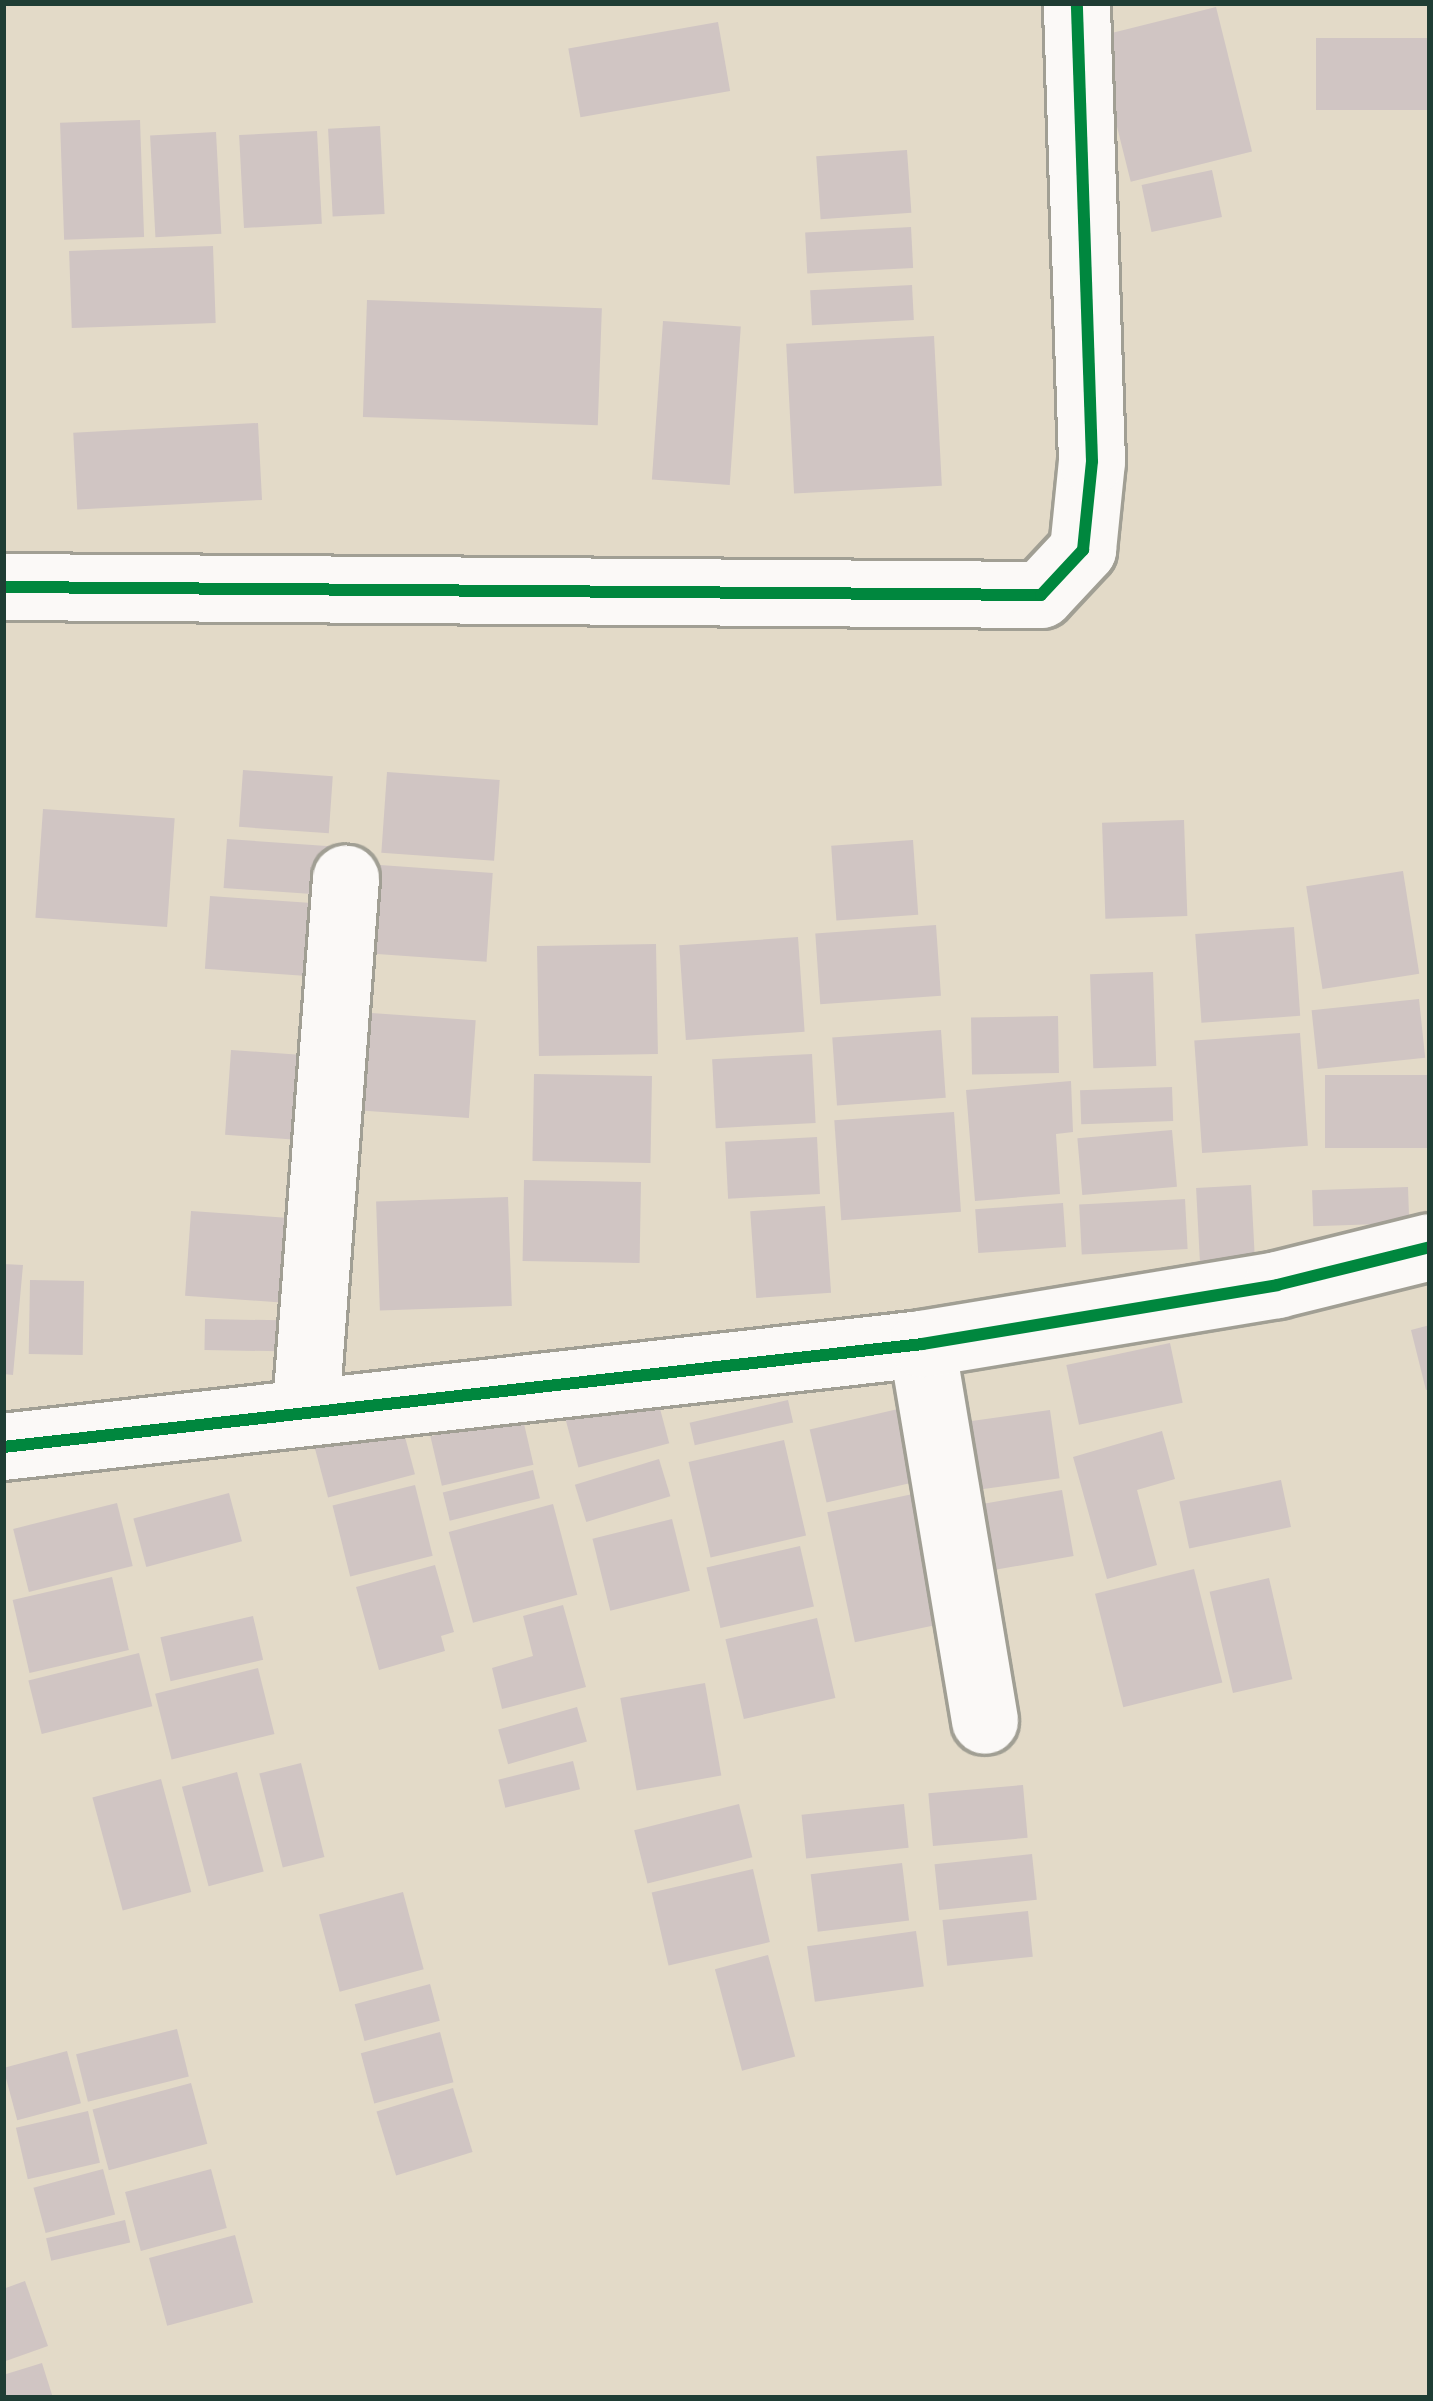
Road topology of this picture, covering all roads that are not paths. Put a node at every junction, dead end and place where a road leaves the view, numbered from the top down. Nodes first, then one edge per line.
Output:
1 (1077, 3) edge
2 (3, 587) edge
3 (346, 880) dead end
4 (1430, 1246) edge
5 (922, 1344) junction
6 (306, 1408) junction
7 (3, 1447) edge
8 (985, 1721) dead end

1 - 2 street
3 - 6 street
4 - 5 street
5 - 6 street
5 - 8 street
6 - 7 street

